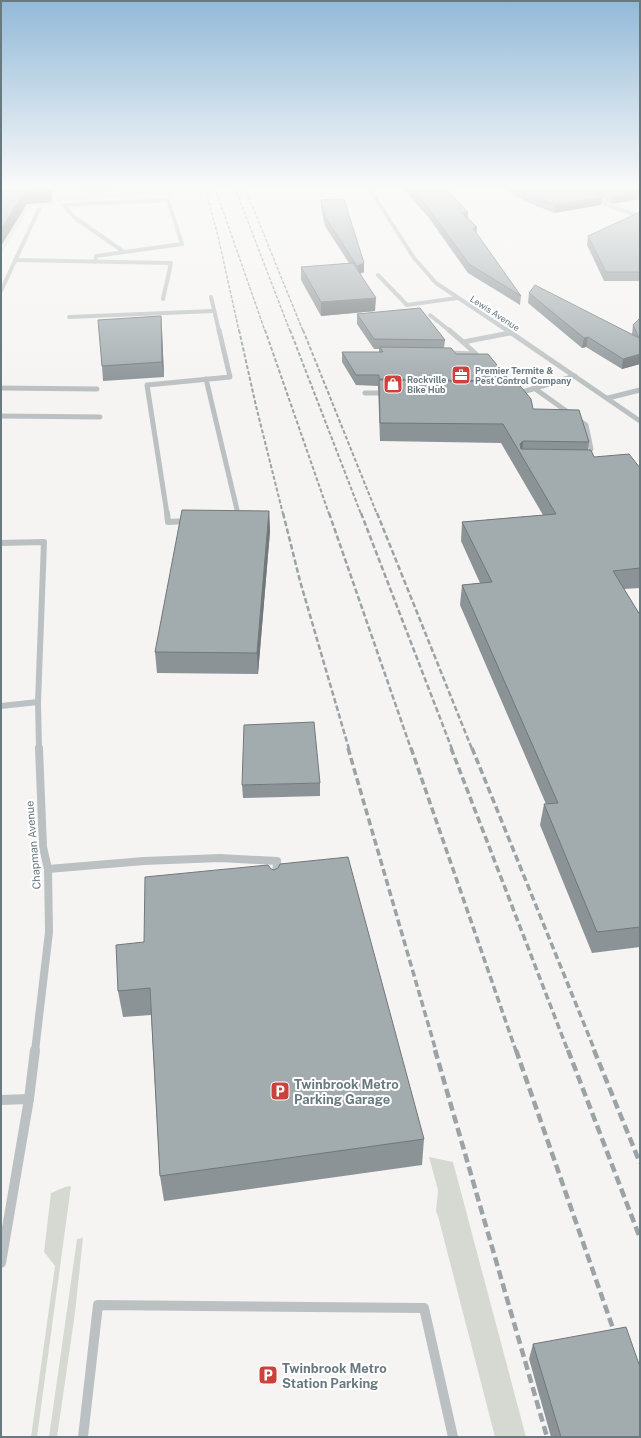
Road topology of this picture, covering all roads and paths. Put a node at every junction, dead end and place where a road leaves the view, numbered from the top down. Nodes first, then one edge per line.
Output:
1 (17, 255) edge
2 (102, 255) edge
3 (412, 255) edge
4 (15, 260) junction
5 (95, 262) junction
6 (378, 275) dead end
7 (1, 291) edge
8 (211, 297) dead end
9 (457, 298) junction
10 (163, 299) dead end
11 (213, 311) junction
12 (430, 315) dead end
13 (69, 317) dead end
14 (510, 333) junction
15 (462, 342) junction
16 (438, 353) edge
17 (575, 376) junction
18 (206, 379) junction
19 (1, 388) edge
20 (534, 388) junction
21 (97, 389) dead end
22 (640, 390) edge
23 (365, 393) dead end
24 (397, 394) edge
25 (509, 396) edge
26 (608, 398) junction
27 (1, 416) edge
28 (100, 417) dead end
29 (640, 421) edge
30 (591, 448) edge
31 (231, 517) edge
32 (192, 520) edge
33 (1, 543) edge
34 (38, 702) junction
35 (1, 706) edge
36 (48, 869) junction
37 (275, 884) edge
38 (29, 1099) junction
39 (1, 1100) edge
40 (1, 1263) edge
41 (83, 1437) edge
42 (453, 1437) edge

1 - 4 street
2 - 5 street
3 - 9 street, Lewis Avenue
4 - 5 street
4 - 7 street
5 - 10 street
6 - 9 street
8 - 11 street
9 - 14 street, Lewis Avenue
11 - 13 street
11 - 18 street
12 - 15 street
14 - 15 street
14 - 17 street, Lewis Avenue
15 - 16 street
17 - 20 street
17 - 26 street, Lewis Avenue
18 - 31 street
18 - 32 street
19 - 21 street
20 - 25 street
20 - 30 street
22 - 26 street
23 - 24 street
26 - 29 street, Lewis Avenue
27 - 28 street
33 - 34 street, Chapman Avenue
34 - 35 street
34 - 36 street, Chapman Avenue
36 - 37 street
36 - 38 street, Chapman Avenue
38 - 39 street
38 - 40 street, Chapman Avenue
41 - 42 street

